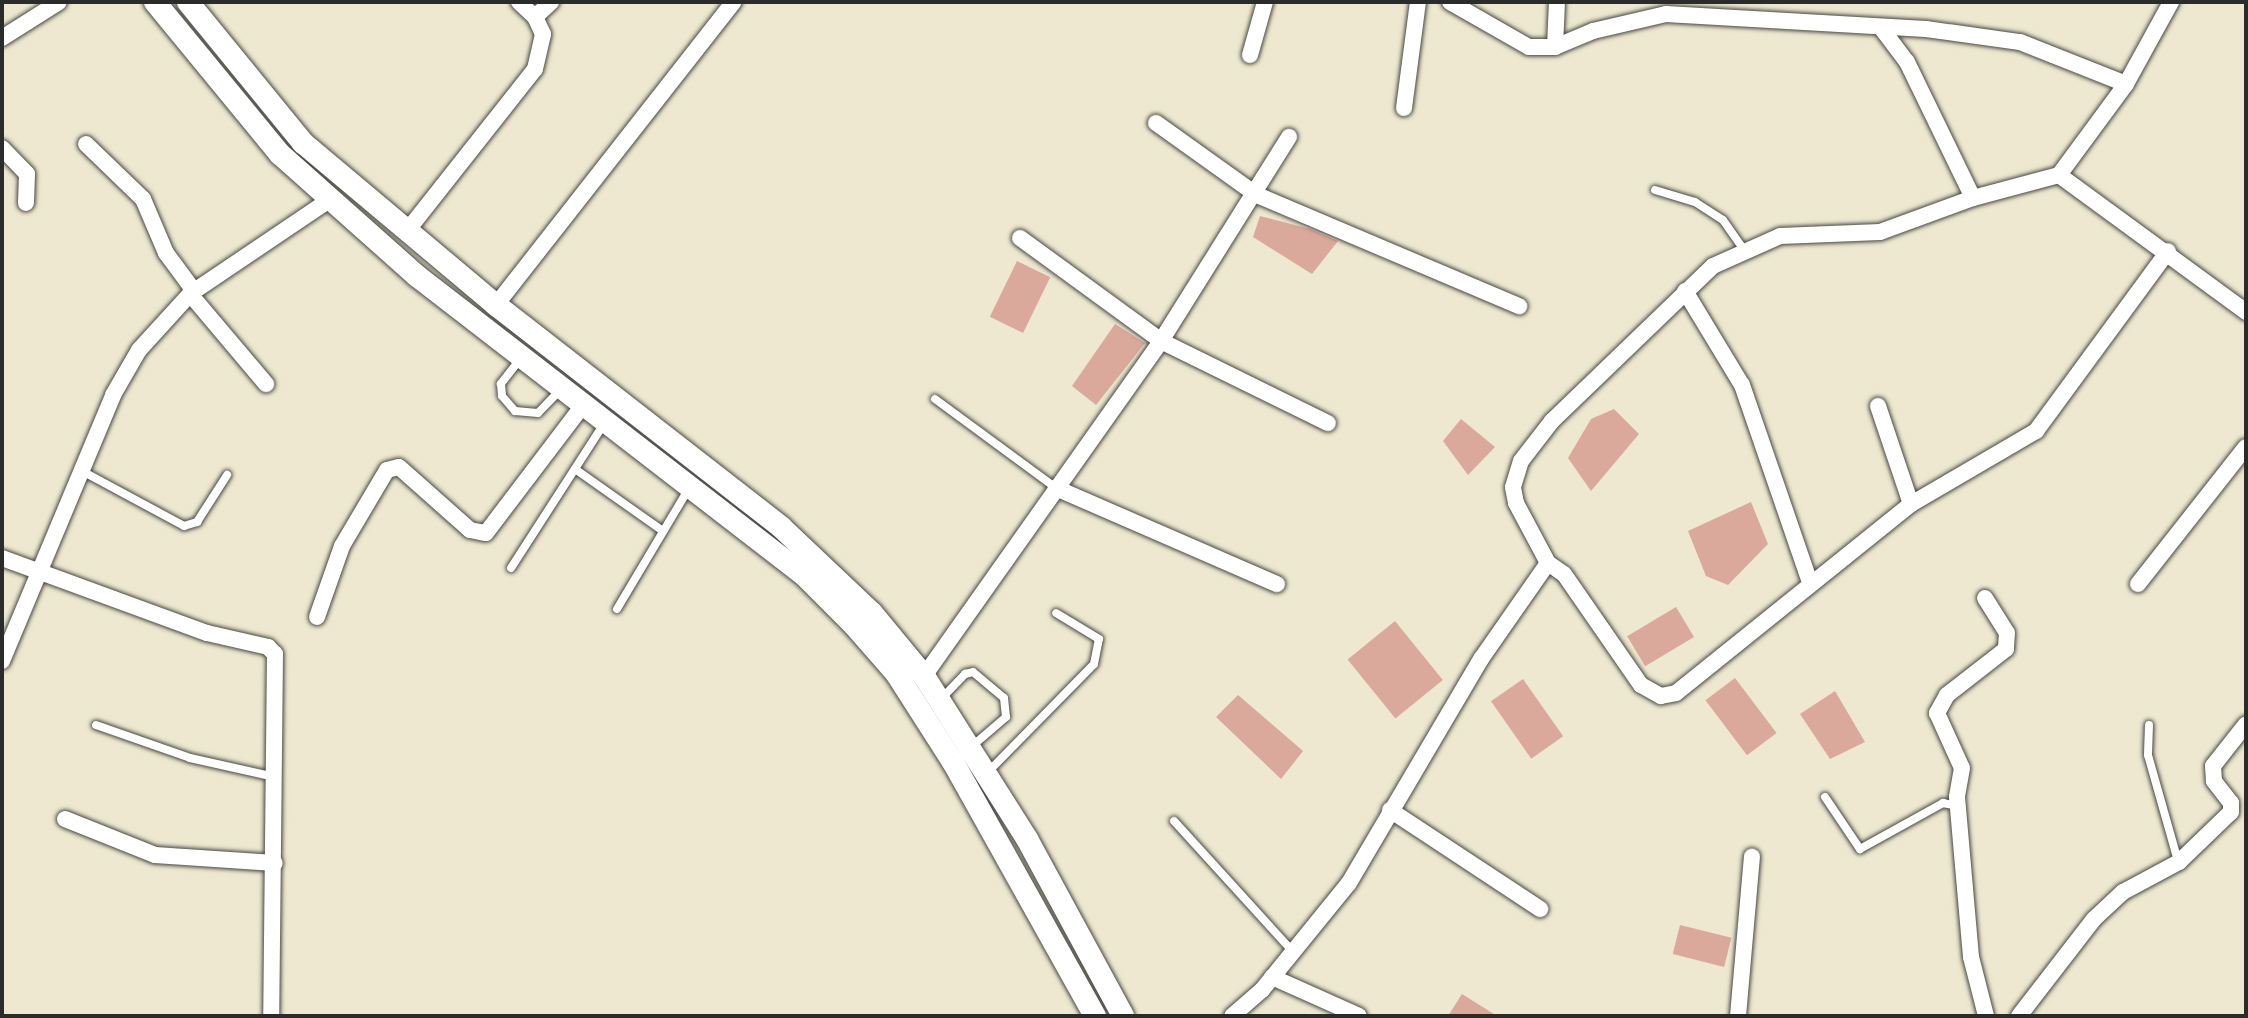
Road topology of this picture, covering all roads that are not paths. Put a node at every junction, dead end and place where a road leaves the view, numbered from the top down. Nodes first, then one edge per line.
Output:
1 (59, 2) edge
2 (155, 2) edge
3 (188, 2) edge
4 (519, 2) edge
5 (551, 2) edge
6 (734, 2) edge
7 (1265, 2) edge
8 (1418, 2) edge
9 (1450, 2) edge
10 (1557, 2) edge
11 (2171, 2) edge
12 (535, 17) junction
13 (1882, 29) junction
14 (2, 38) edge
15 (1555, 47) junction
16 (1250, 55) dead end
17 (2126, 84) junction
18 (1404, 108) dead end
19 (1156, 123) dead end
20 (1289, 137) dead end
21 (86, 144) dead end
22 (2, 148) edge
23 (2059, 175) junction
24 (1655, 190) dead end
25 (1257, 195) junction
26 (1973, 198) junction
27 (331, 199) junction
28 (26, 203) dead end
29 (407, 231) junction
30 (1020, 238) dead end
31 (1744, 250) junction
32 (2168, 251) junction
33 (1685, 291) junction
34 (192, 293) junction
35 (496, 305) junction
36 (1519, 306) dead end
37 (2246, 312) edge
38 (1161, 341) junction
39 (522, 357) junction
40 (266, 384) dead end
41 (562, 387) junction
42 (935, 399) dead end
43 (584, 404) junction
44 (1878, 406) dead end
45 (606, 421) junction
46 (1328, 423) dead end
47 (2246, 447) edge
48 (575, 469) junction
49 (82, 471) junction
50 (227, 475) dead end
51 (689, 487) junction
52 (1056, 488) junction
53 (1911, 504) junction
54 (663, 531) junction
55 (2, 558) edge
56 (1548, 563) junction
57 (511, 568) dead end
58 (42, 571) junction
59 (1810, 582) junction
60 (1277, 584) dead end
61 (2138, 584) dead end
62 (1985, 598) dead end
63 (617, 609) dead end
64 (1056, 613) dead end
65 (317, 617) dead end
66 (2, 661) edge
67 (924, 676) junction
68 (940, 700) junction
69 (2246, 724) edge
70 (96, 725) dead end
71 (2149, 725) dead end
72 (970, 749) junction
73 (986, 775) junction
74 (276, 777) junction
75 (1825, 797) dead end
76 (1958, 806) junction
77 (1390, 810) junction
78 (65, 819) dead end
79 (1174, 821) dead end
80 (1752, 857) dead end
81 (2179, 862) junction
82 (275, 863) junction
83 (1540, 909) dead end
84 (1293, 953) junction
85 (1272, 977) junction
86 (271, 1016) edge
87 (1095, 1016) edge
88 (1123, 1016) edge
89 (1232, 1016) edge
90 (1359, 1016) edge
91 (1738, 1016) edge
92 (1986, 1016) edge
93 (2019, 1016) edge

1 - 14 street
2 - 27 main road
3 - 29 main road
4 - 12 street
5 - 12 street
6 - 35 street
7 - 16 street
8 - 18 street
9 - 15 street
10 - 15 street
11 - 17 street
12 - 29 street
13 - 15 street
13 - 17 street
13 - 26 street
17 - 23 street
19 - 25 street
20 - 25 street
21 - 34 street
22 - 28 street
23 - 26 street
23 - 32 street
24 - 31 lane
25 - 36 street
25 - 38 street
26 - 31 street
27 - 34 street
27 - 39 main road
29 - 35 main road
30 - 38 street
31 - 33 street
32 - 37 street
32 - 53 street
33 - 56 street
33 - 59 street
34 - 40 street
34 - 49 street
35 - 67 main road
38 - 46 street
38 - 52 street
39 - 41 main road
39 - 41 lane
41 - 43 main road
42 - 52 lane
43 - 45 main road
43 - 65 street
44 - 53 street
45 - 48 lane
45 - 51 main road
47 - 61 street
48 - 54 lane
48 - 57 lane
49 - 50 lane
49 - 58 street
51 - 54 lane
51 - 87 main road
52 - 60 street
52 - 67 street
53 - 59 street
54 - 63 lane
55 - 58 street
56 - 59 street
56 - 77 street
58 - 66 street
58 - 74 street
62 - 76 street
64 - 73 lane
67 - 68 main road
68 - 72 main road
68 - 72 lane
69 - 81 street
70 - 74 lane
71 - 81 lane
72 - 73 main road
73 - 88 main road
74 - 82 street
75 - 76 lane
76 - 92 street
77 - 83 street
77 - 84 street
78 - 82 street
79 - 84 lane
80 - 91 street
81 - 93 street
82 - 86 street
84 - 85 street
85 - 89 street
85 - 90 street

